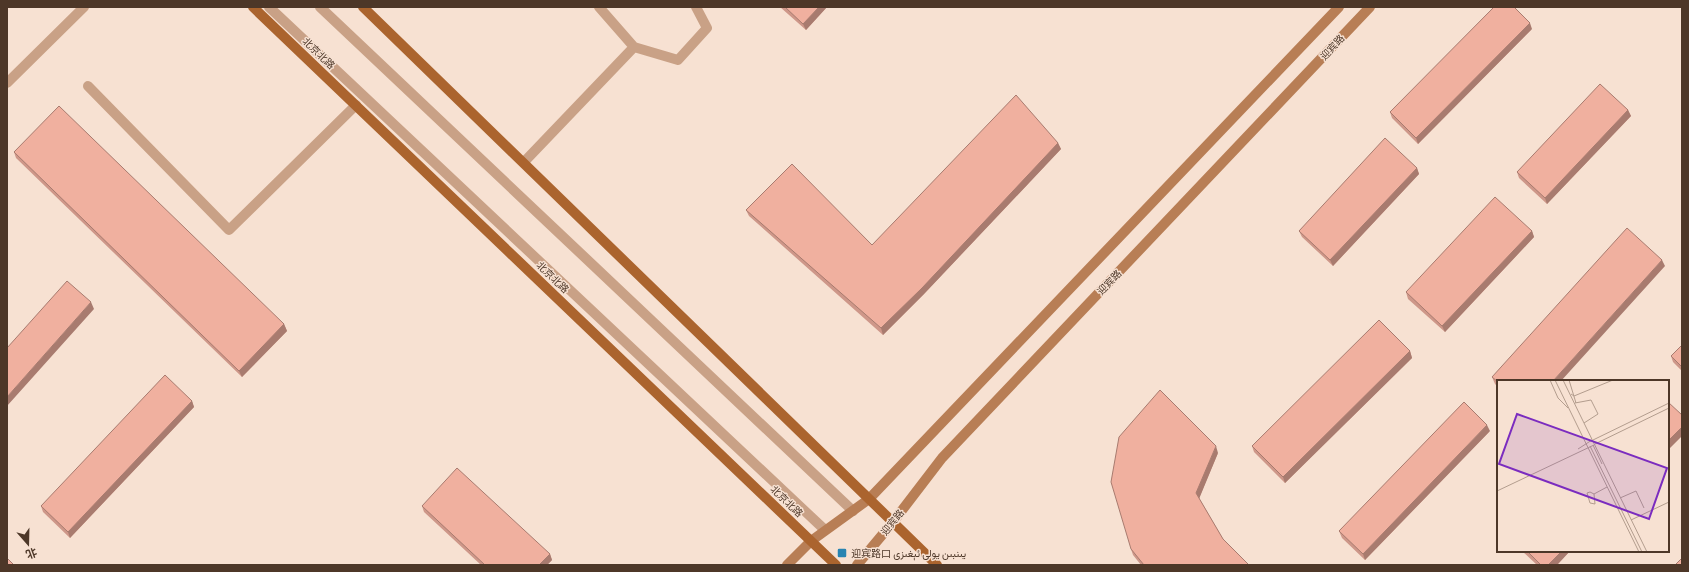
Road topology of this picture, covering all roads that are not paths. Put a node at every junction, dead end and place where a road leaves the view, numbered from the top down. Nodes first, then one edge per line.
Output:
1 (84, 7) edge
2 (254, 7) edge
3 (269, 7) edge
4 (320, 7) edge
5 (363, 7) edge
6 (599, 7) edge
7 (696, 7) edge
8 (1339, 7) edge
9 (1370, 7) edge
10 (634, 47) junction
11 (7, 83) edge
12 (88, 86) dead end
13 (356, 105) junction
14 (524, 162) junction
15 (869, 499) junction
16 (853, 511) junction
17 (893, 522) junction
18 (825, 530) junction
19 (811, 541) junction
20 (787, 565) edge
21 (836, 565) edge
22 (857, 565) edge
23 (937, 565) edge

1 - 11 lane
2 - 13 main road, 北京北路
3 - 18 lane
4 - 16 lane
5 - 14 main road
6 - 10 lane
7 - 10 lane
8 - 15 main road
9 - 17 main road, 迎宾路
10 - 14 lane
12 - 13 lane
13 - 19 main road, 北京北路
14 - 15 main road
15 - 16 main road
15 - 17 main road
16 - 18 main road
17 - 22 main road, 迎宾路
17 - 23 main road
18 - 19 main road
19 - 20 main road
19 - 21 main road, 北京北路

